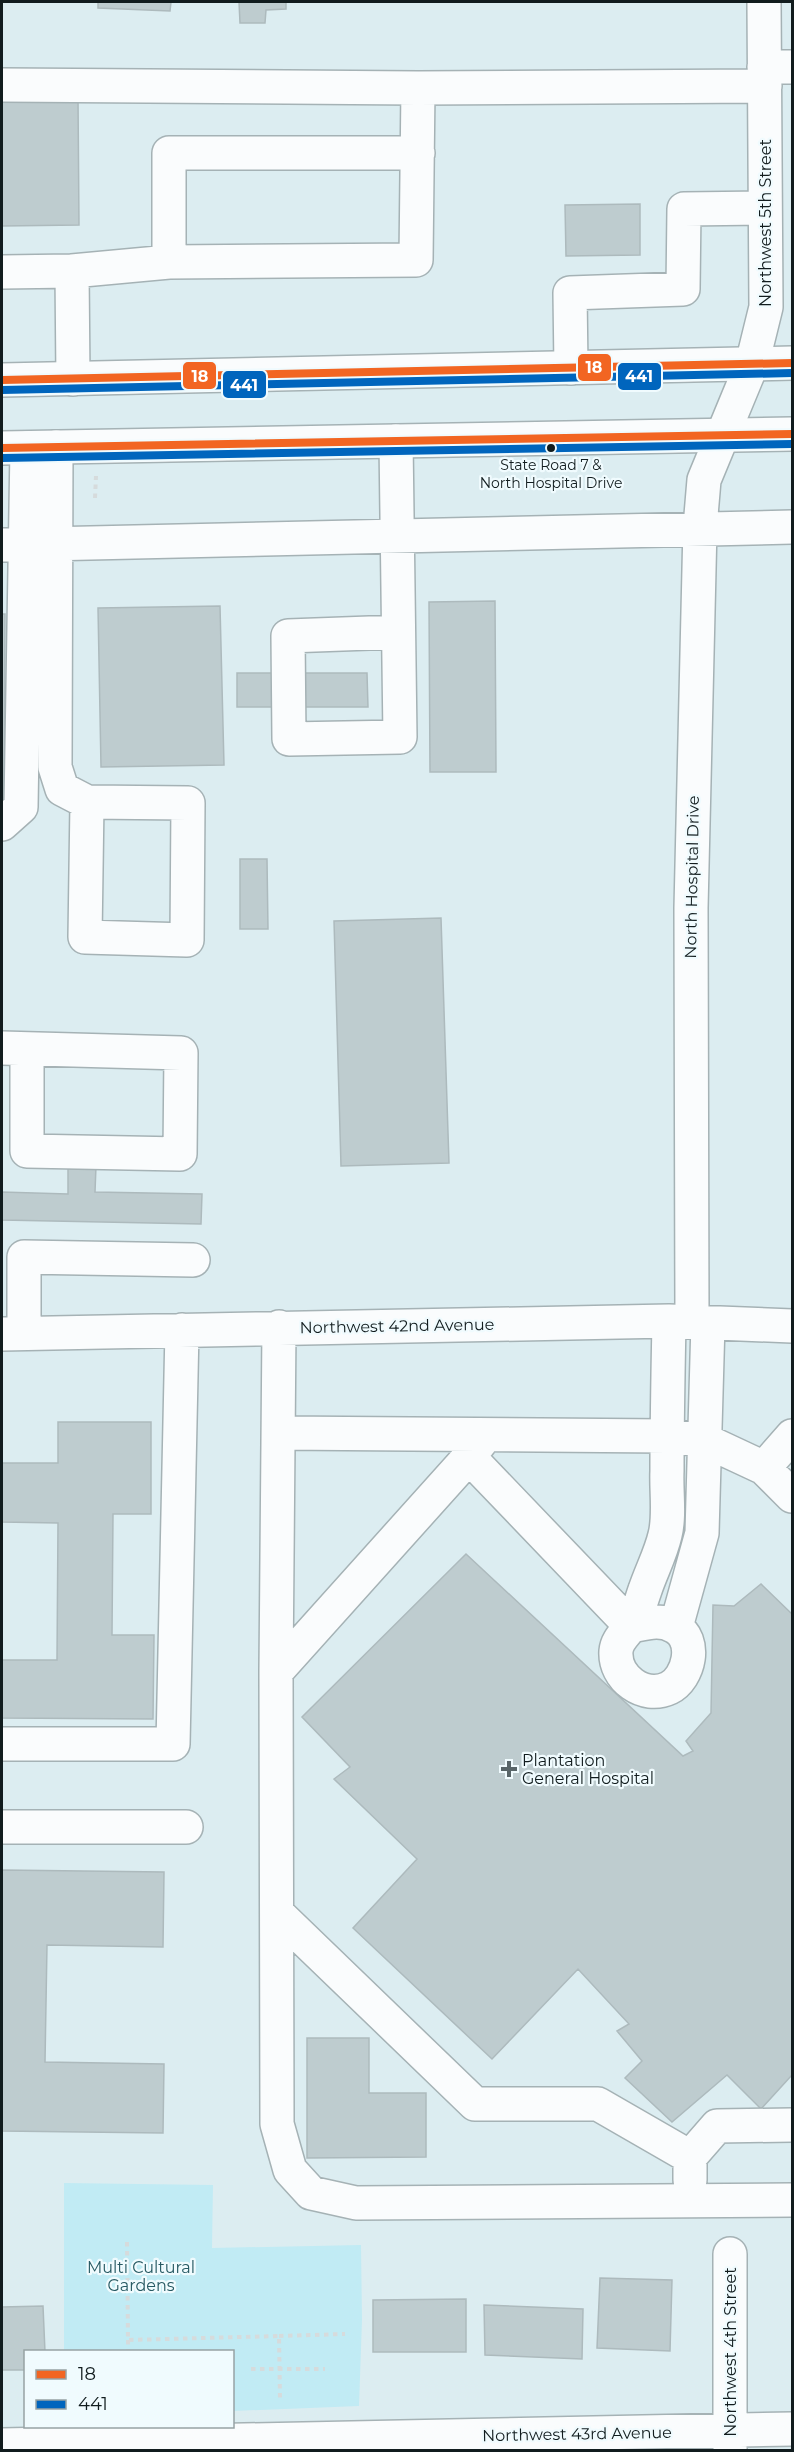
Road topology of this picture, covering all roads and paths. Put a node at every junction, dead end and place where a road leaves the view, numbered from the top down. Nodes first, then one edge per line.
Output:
1 (764, 2) edge
2 (774, 73) edge
3 (2, 85) edge
4 (418, 88) junction
5 (418, 153) junction
6 (765, 208) junction
7 (169, 261) junction
8 (72, 271) junction
9 (2, 272) edge
10 (792, 363) edge
11 (752, 364) junction
12 (572, 368) junction
13 (73, 379) junction
14 (2, 380) edge
15 (792, 434) edge
16 (721, 436) junction
17 (396, 441) junction
18 (28, 448) edge
19 (96, 475) dead end
20 (95, 498) dead end
21 (792, 526) edge
22 (700, 527) junction
23 (397, 537) junction
24 (28, 544) edge
25 (397, 632) junction
26 (87, 802) junction
27 (2, 824) edge
28 (14, 1049) edge
29 (193, 1260) dead end
30 (689, 1322) junction
31 (792, 1326) edge
32 (279, 1327) junction
33 (182, 1330) junction
34 (13, 1334) edge
35 (279, 1433) junction
36 (667, 1436) junction
37 (792, 1436) edge
38 (704, 1440) junction
39 (477, 1446) junction
40 (764, 1468) junction
41 (792, 1496) edge
42 (631, 1626) junction
43 (676, 1627) junction
44 (276, 1672) junction
45 (2, 1744) edge
46 (2, 1827) edge
47 (186, 1827) dead end
48 (278, 1914) junction
49 (792, 2126) edge
50 (690, 2157) junction
51 (690, 2199) junction
52 (792, 2199) edge
53 (127, 2242) dead end
54 (730, 2254) dead end
55 (345, 2334) dead end
56 (279, 2336) junction
57 (128, 2340) junction
58 (128, 2350) edge
59 (251, 2369) dead end
60 (279, 2369) junction
61 (325, 2369) dead end
62 (280, 2399) dead end
63 (792, 2429) edge
64 (731, 2440) edge
65 (384, 2444) edge
66 (2, 2445) edge

1 - 2 street, Northwest 5th Street
2 - 4 street
2 - 6 street, Northwest 5th Street
3 - 4 street
4 - 5 street
5 - 7 street
5 - 7 street
6 - 11 street, Northwest 5th Street
6 - 12 street
7 - 8 street
8 - 9 street
8 - 13 street
10 - 11 street
11 - 12 street
11 - 16 street, Northwest 5th Street
12 - 13 street
13 - 14 street
15 - 16 street
16 - 17 street
16 - 22 street, North Hospital Drive
17 - 18 street
17 - 23 street
18 - 24 street
19 - 20 path
21 - 22 street
22 - 23 street
22 - 30 street, North Hospital Drive
23 - 24 street
23 - 25 street
24 - 26 street
24 - 27 street
25 - 25 street
26 - 26 street
28 - 28 street
29 - 34 street
30 - 31 street, Northwest 42nd Avenue
30 - 32 street, Northwest 42nd Avenue
30 - 36 street
30 - 38 street
32 - 33 street, Northwest 42nd Avenue
32 - 35 street
33 - 34 street, Northwest 42nd Avenue
33 - 45 street
35 - 39 street
35 - 44 street
36 - 38 street
36 - 39 street
36 - 42 street
37 - 40 street
38 - 40 street
38 - 43 street
39 - 42 street
39 - 44 street
40 - 41 street
42 - 43 street
42 - 43 street
44 - 48 street
46 - 47 street
48 - 50 street
48 - 51 street
49 - 50 street
50 - 51 street
51 - 52 street
53 - 57 path
54 - 64 street, Northwest 4th Street
55 - 56 path
56 - 57 path
56 - 60 path
57 - 58 path
59 - 60 path
60 - 61 path
60 - 62 path
63 - 64 street, Northwest 43rd Avenue
64 - 65 street, Northwest 43rd Avenue
65 - 66 street, Northwest 43rd Avenue

